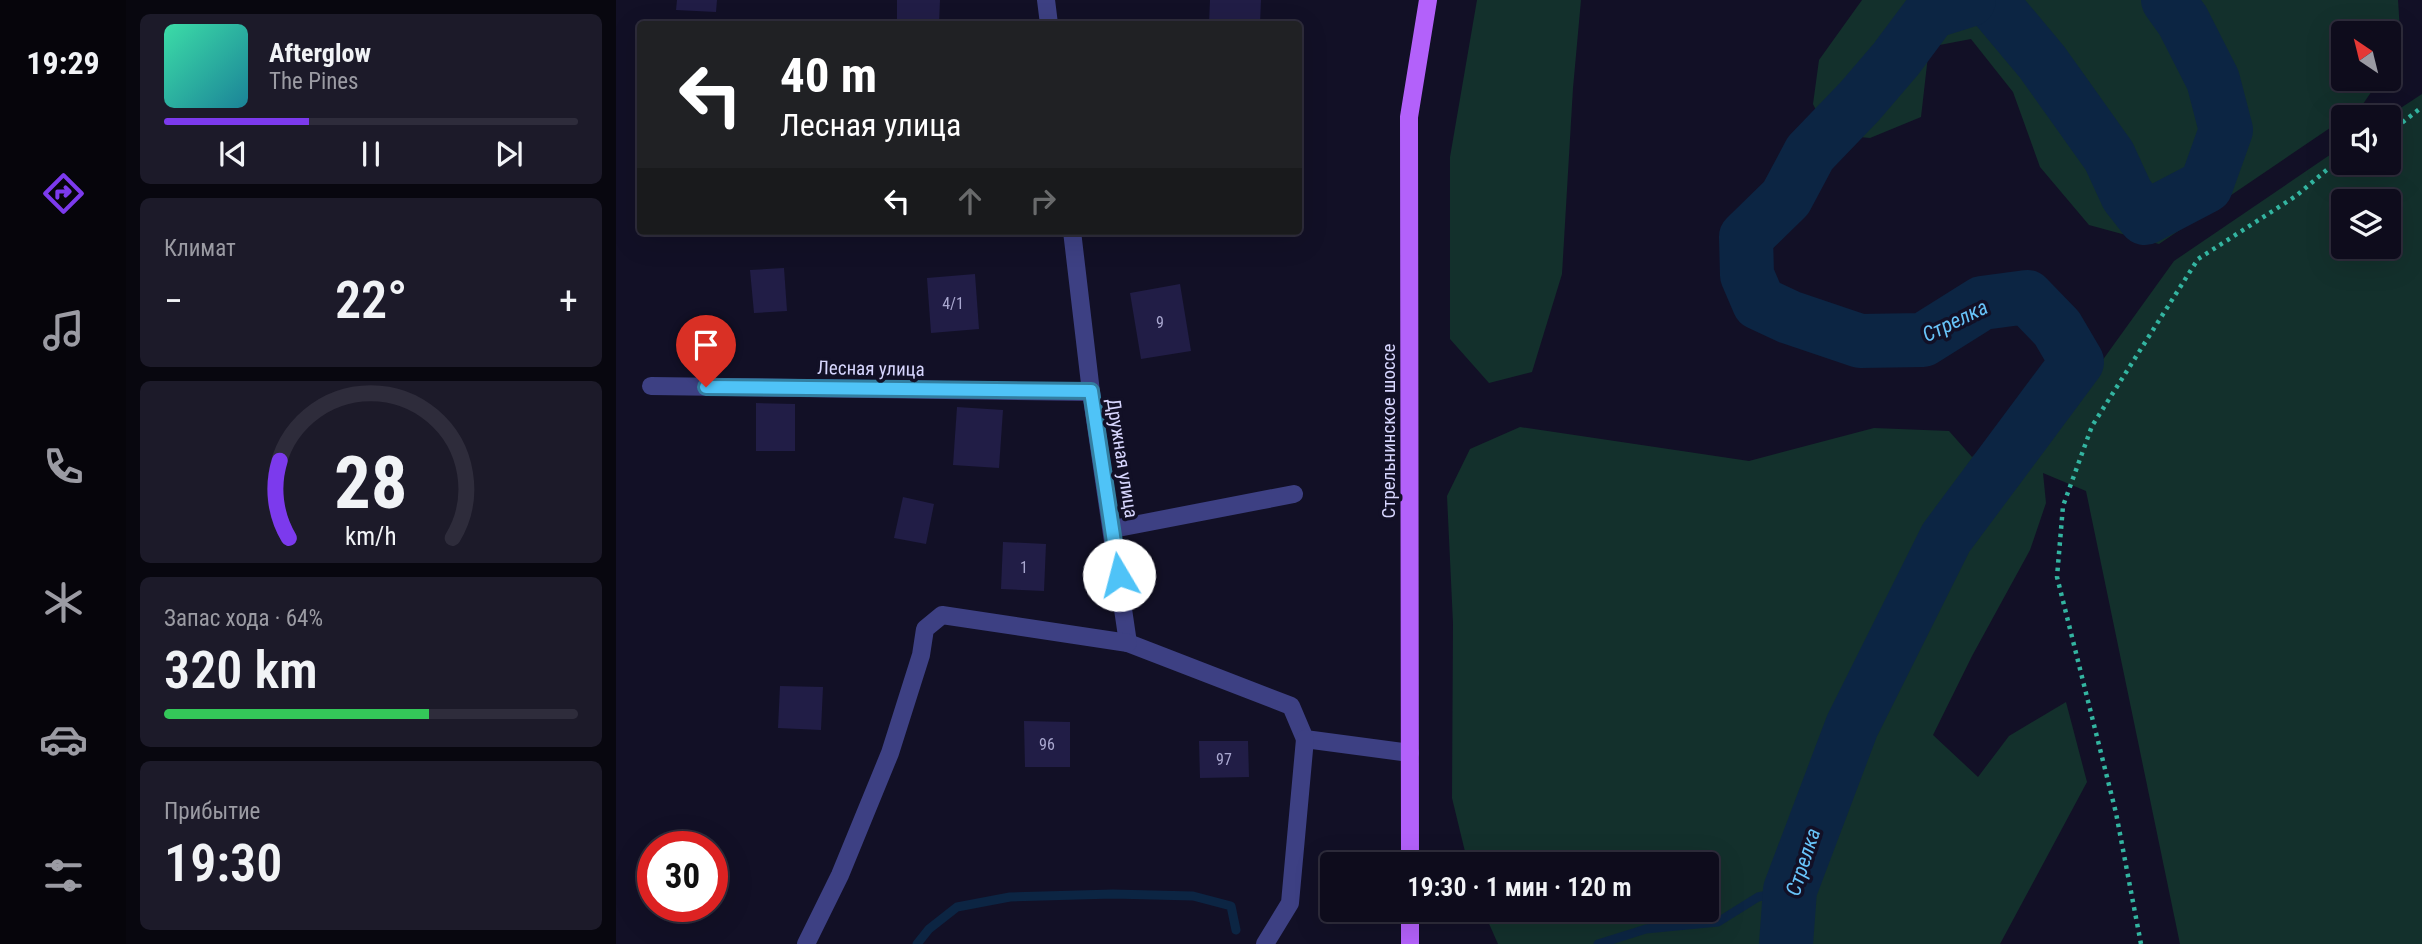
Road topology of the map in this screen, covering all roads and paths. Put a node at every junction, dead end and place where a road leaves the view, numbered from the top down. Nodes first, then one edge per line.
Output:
1 (1046, 0) edge
2 (1428, 0) edge
3 (1049, 21) edge
4 (2422, 107) edge
5 (2401, 124) edge
6 (2331, 166) edge
7 (1072, 235) edge
8 (652, 386) dead end
9 (1091, 391) junction
10 (1294, 494) dead end
11 (1113, 529) junction
12 (1128, 643) junction
13 (1305, 738) junction
14 (1410, 753) junction
15 (1410, 852) edge
16 (1410, 922) edge
17 (806, 944) edge
18 (1265, 944) edge
19 (1410, 944) edge
20 (2141, 944) edge

1 - 3 street
2 - 14 main road, Стрельнинское шоссе
4 - 5 path
6 - 20 path
7 - 9 street, Дружная улица
8 - 9 street, Лесная улица
9 - 11 street, Дружная улица
10 - 11 street
11 - 12 street, Дружная улица
12 - 13 street
12 - 17 street
13 - 14 street
13 - 18 street
14 - 15 main road, Стрельнинское шоссе
16 - 19 main road

